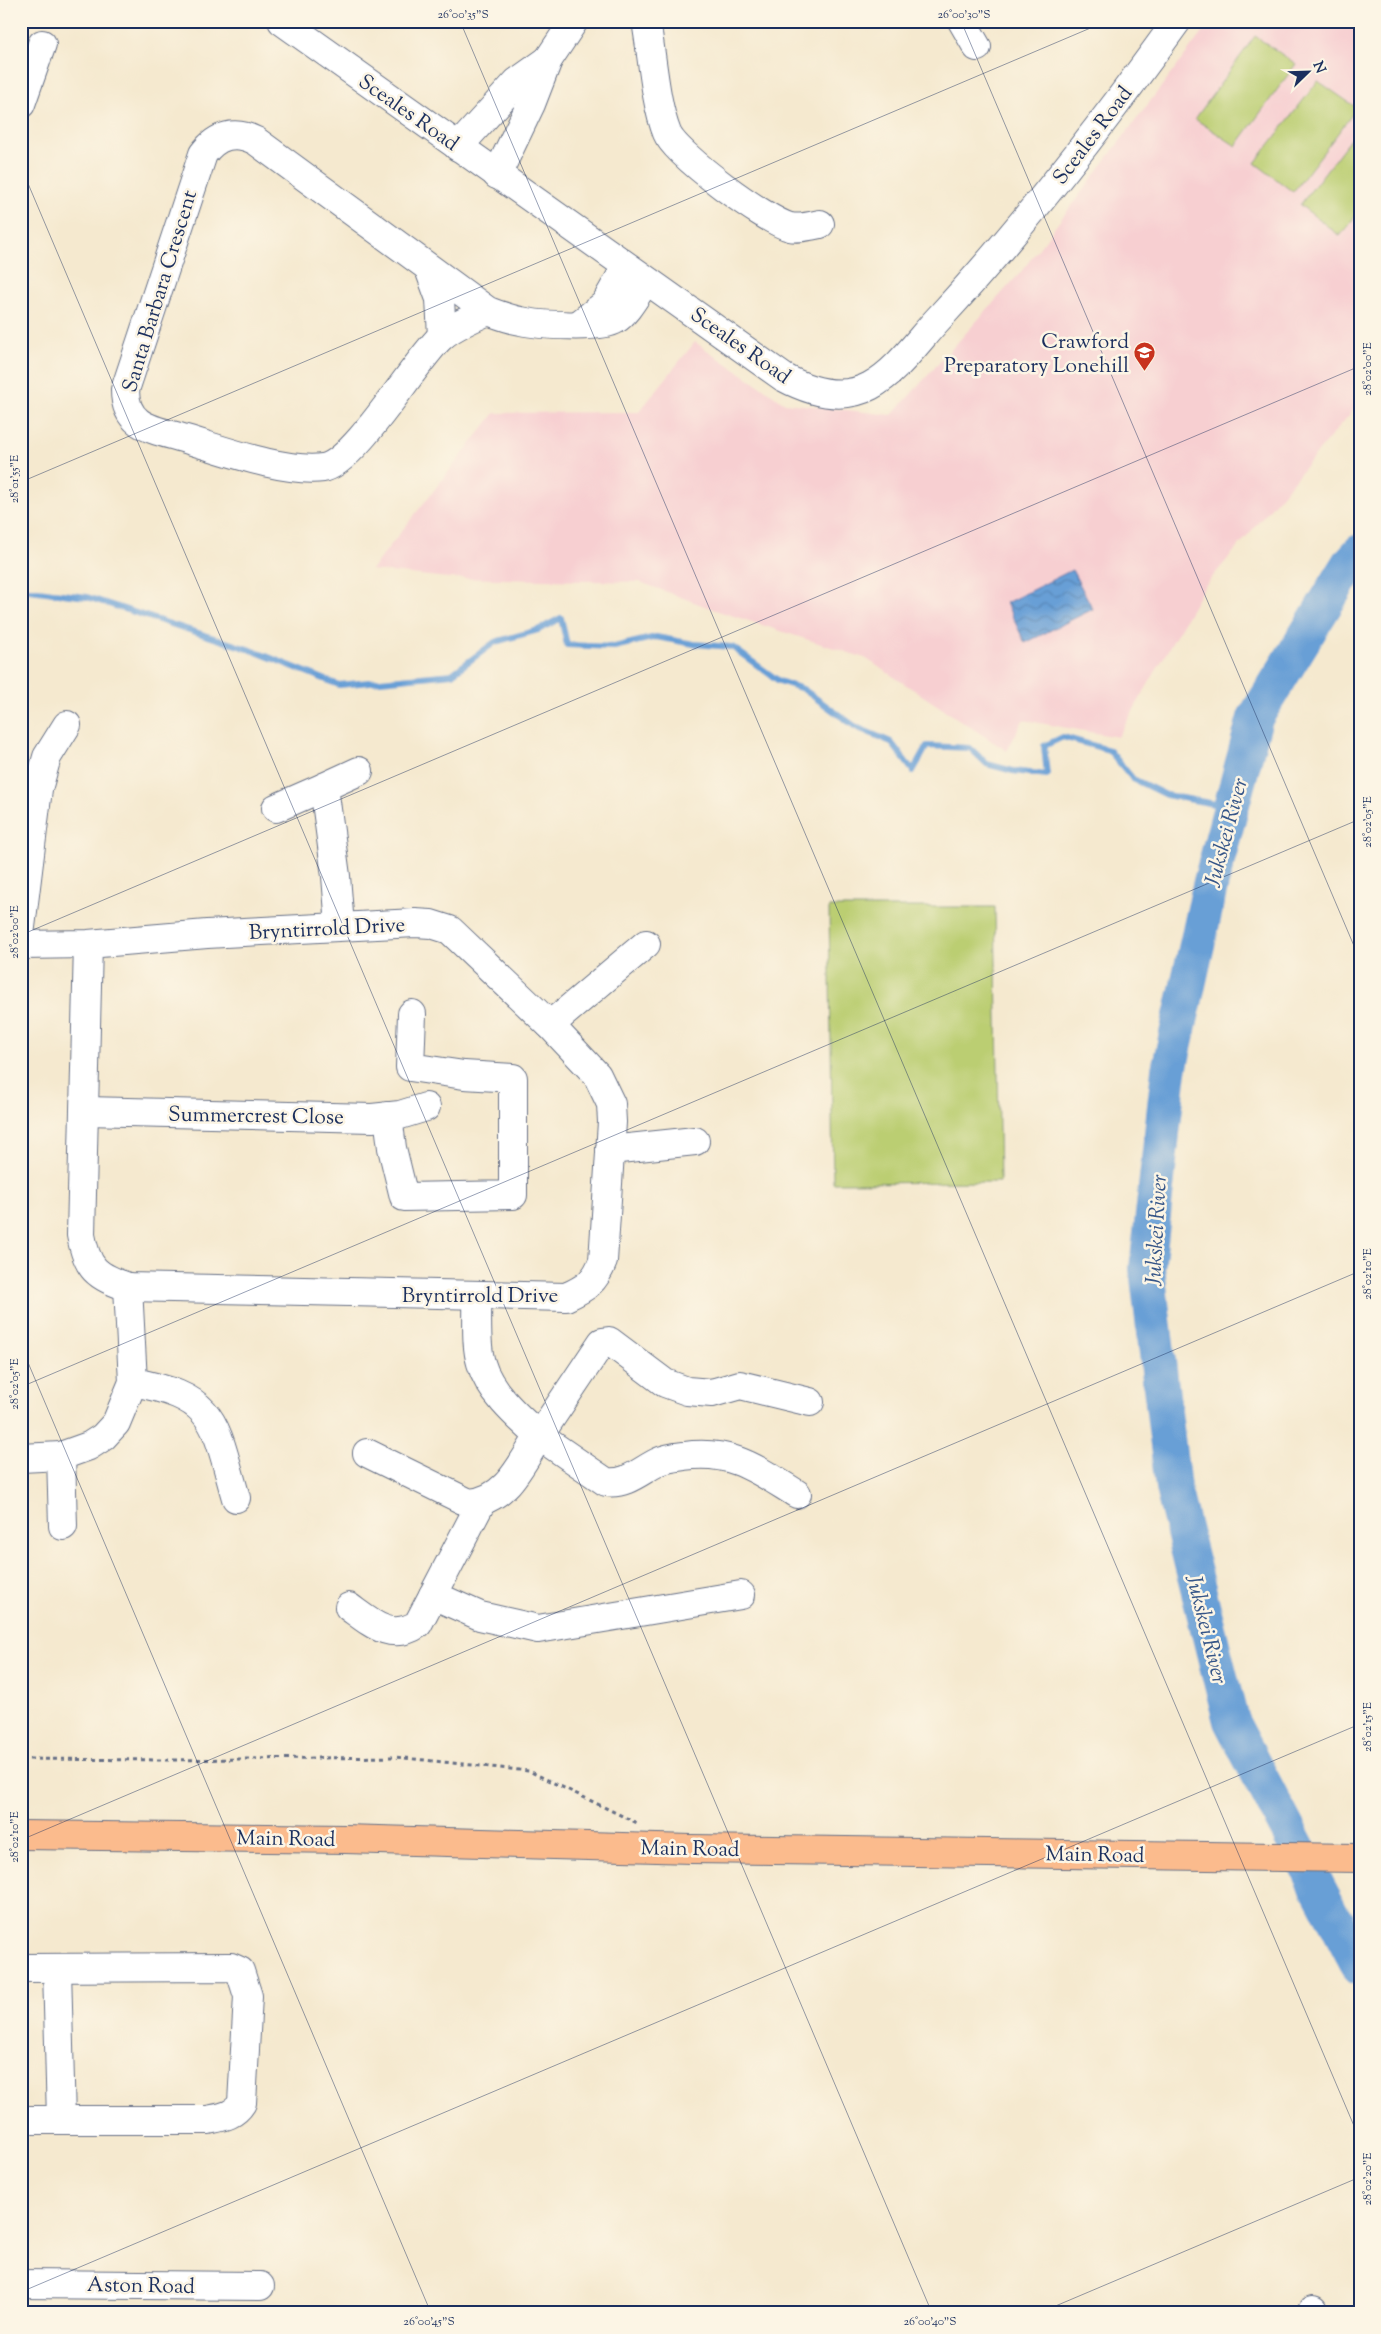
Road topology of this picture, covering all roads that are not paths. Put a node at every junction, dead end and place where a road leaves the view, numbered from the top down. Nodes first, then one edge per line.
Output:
1 (282, 21) edge
2 (574, 21) edge
3 (646, 21) edge
4 (962, 21) edge
5 (1177, 21) edge
6 (42, 44) dead end
7 (977, 47) dead end
8 (548, 60) junction
9 (21, 104) edge
10 (458, 147) junction
11 (497, 174) junction
12 (820, 224) dead end
13 (429, 269) junction
14 (636, 274) junction
15 (488, 311) junction
16 (442, 336) junction
17 (67, 725) dead end
18 (359, 770) dead end
19 (324, 787) junction
20 (276, 808) dead end
21 (340, 926) junction
22 (21, 927) edge
23 (88, 944) junction
24 (646, 944) dead end
25 (21, 946) edge
26 (412, 1014) dead end
27 (550, 1025) junction
28 (426, 1107) dead end
29 (86, 1112) junction
30 (388, 1116) junction
31 (695, 1141) dead end
32 (610, 1150) junction
33 (128, 1287) junction
34 (477, 1297) junction
35 (133, 1382) junction
36 (810, 1402) dead end
37 (539, 1436) junction
38 (367, 1453) dead end
39 (62, 1456) junction
40 (21, 1458) edge
41 (797, 1494) dead end
42 (236, 1498) dead end
43 (481, 1503) junction
44 (62, 1526) dead end
45 (433, 1595) junction
46 (741, 1595) dead end
47 (348, 1607) dead end
48 (21, 1835) edge
49 (1357, 1858) edge
50 (21, 1968) edge
51 (57, 1969) junction
52 (21, 2120) edge
53 (61, 2120) junction
54 (21, 2284) edge
55 (260, 2286) dead end

1 - 10 street, Sceales Road
2 - 8 street
3 - 12 street
4 - 7 street
5 - 14 street, Sceales Road
6 - 9 street
8 - 10 street
8 - 11 street
10 - 11 street, Sceales Road
11 - 14 street, Sceales Road
13 - 15 street, Santa Barbara Crescent
13 - 16 street
13 - 16 street, Santa Barbara Crescent
14 - 15 street, Santa Barbara Crescent
15 - 16 street, Santa Barbara Crescent
17 - 22 street
18 - 19 street
19 - 20 street
19 - 21 street
21 - 23 street, Bryntirrold Drive
21 - 27 street, Bryntirrold Drive
23 - 25 street, Bryntirrold Drive
23 - 29 street, Bryntirrold Drive
24 - 27 street
26 - 30 street
27 - 32 street, Bryntirrold Drive
28 - 30 street, Summercrest Close
29 - 30 street, Summercrest Close
29 - 33 street, Bryntirrold Drive
31 - 32 street
32 - 34 street, Bryntirrold Drive
33 - 34 street, Bryntirrold Drive
33 - 35 street
34 - 37 street
35 - 39 street
35 - 42 street
36 - 37 street
37 - 41 street
37 - 43 street
38 - 43 street
39 - 40 street
39 - 44 street
43 - 45 street
45 - 46 street
45 - 47 street
48 - 49 main road, Main Road
50 - 51 street
51 - 53 street
51 - 53 street
52 - 53 street
54 - 55 street, Aston Road

